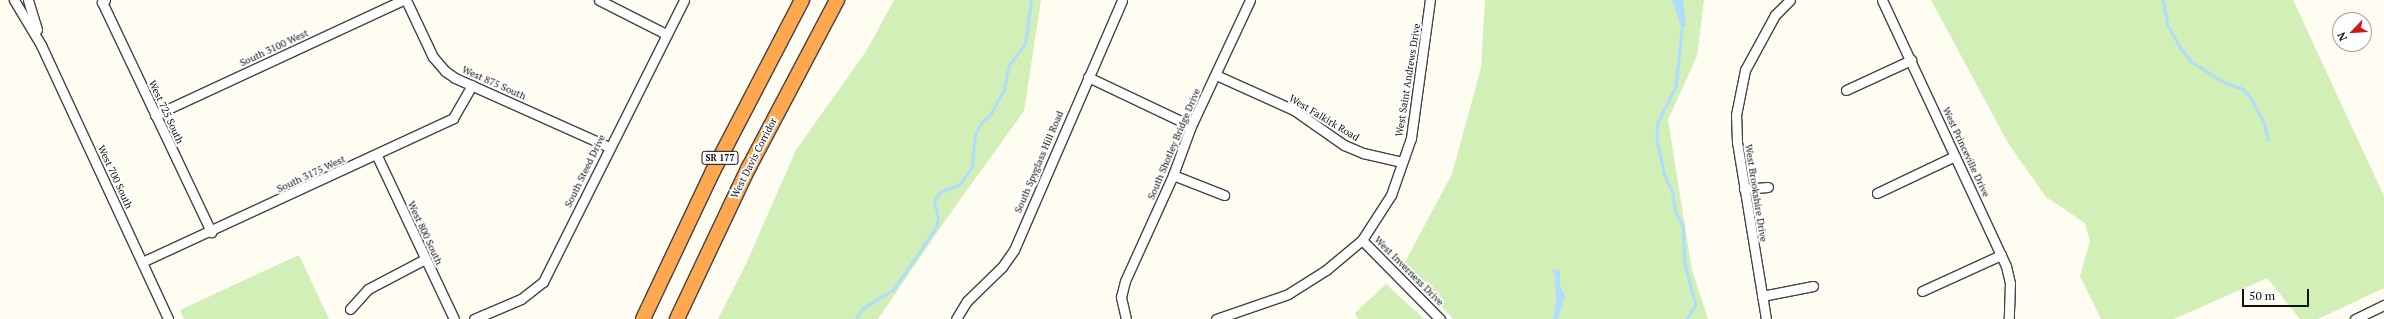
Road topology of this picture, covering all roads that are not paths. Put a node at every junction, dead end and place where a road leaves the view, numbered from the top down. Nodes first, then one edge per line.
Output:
1 (14, 0) edge
2 (28, 0) edge
3 (405, 0) edge
4 (599, 0) edge
5 (684, 0) edge
6 (802, 0) edge
7 (836, 0) edge
8 (1122, 0) edge
9 (1250, 0) edge
10 (1430, 0) edge
11 (1790, 0) edge
12 (1882, 0) edge
13 (104, 1) edge
14 (666, 34) junction
15 (41, 45) junction
16 (1911, 60) junction
17 (1216, 75) junction
18 (1088, 77) junction
19 (472, 85) junction
20 (1846, 90) dead end
21 (155, 115) junction
22 (1191, 126) junction
23 (609, 147) junction
24 (377, 156) junction
25 (1955, 156) junction
26 (1402, 162) junction
27 (1173, 175) junction
28 (1768, 187) dead end
29 (1744, 189) junction
30 (1877, 193) dead end
31 (1224, 195) dead end
32 (210, 232) junction
33 (1362, 240) junction
34 (2001, 254) junction
35 (425, 259) junction
36 (142, 262) junction
37 (1813, 286) dead end
38 (1922, 291) dead end
39 (1762, 296) junction
40 (2384, 305) edge
41 (350, 309) dead end
42 (168, 319) edge
43 (454, 319) edge
44 (474, 319) edge
45 (643, 319) edge
46 (677, 319) edge
47 (956, 319) edge
48 (1126, 319) edge
49 (1216, 319) edge
50 (1440, 319) edge
51 (1766, 319) edge
52 (2008, 319) edge
53 (2355, 319) edge

1 - 15 street, West 700 South
2 - 15 street, West 700 South
3 - 19 street, West 875 South
3 - 21 street, South 3100 West
4 - 14 street
5 - 14 street, South Steed Drive
6 - 45 highway, SR 177
7 - 46 highway, West Davis Corridor / SR 177
8 - 18 street, South Spyglass Hill Road
9 - 17 street, South Shotley Bridge Drive
10 - 26 street, West Saint Andrews Drive
11 - 29 street, West Brookshire Drive
12 - 16 street, West Princeville Drive
13 - 21 street, West 725 South
14 - 23 street, South Steed Drive
15 - 36 street, West 700 South
16 - 20 street
16 - 25 street, West Princeville Drive
17 - 22 street, South Shotley Bridge Drive
17 - 26 street, West Falkirk Road
18 - 22 street
18 - 47 street, South Spyglass Hill Road
19 - 23 street, West 875 South
19 - 24 street, South 3175 West
21 - 32 street, West 725 South
22 - 27 street, South Shotley Bridge Drive
23 - 44 street, South Steed Drive
24 - 32 street, South 3175 West
24 - 35 street, West 800 South
25 - 30 street
25 - 34 street, West Princeville Drive
26 - 33 street, West Saint Andrews Drive
27 - 31 street
27 - 48 street, South Shotley Bridge Drive
28 - 29 street
29 - 39 street, West Brookshire Drive
32 - 36 street, South 3175 West
33 - 49 street, West Saint Andrews Drive
33 - 50 street, West Inverness Drive
34 - 38 street
34 - 52 street, West Princeville Drive
35 - 41 street
35 - 43 street, West 800 South
36 - 42 street, West 700 South
37 - 39 street
39 - 51 street, West Brookshire Drive
40 - 53 street

